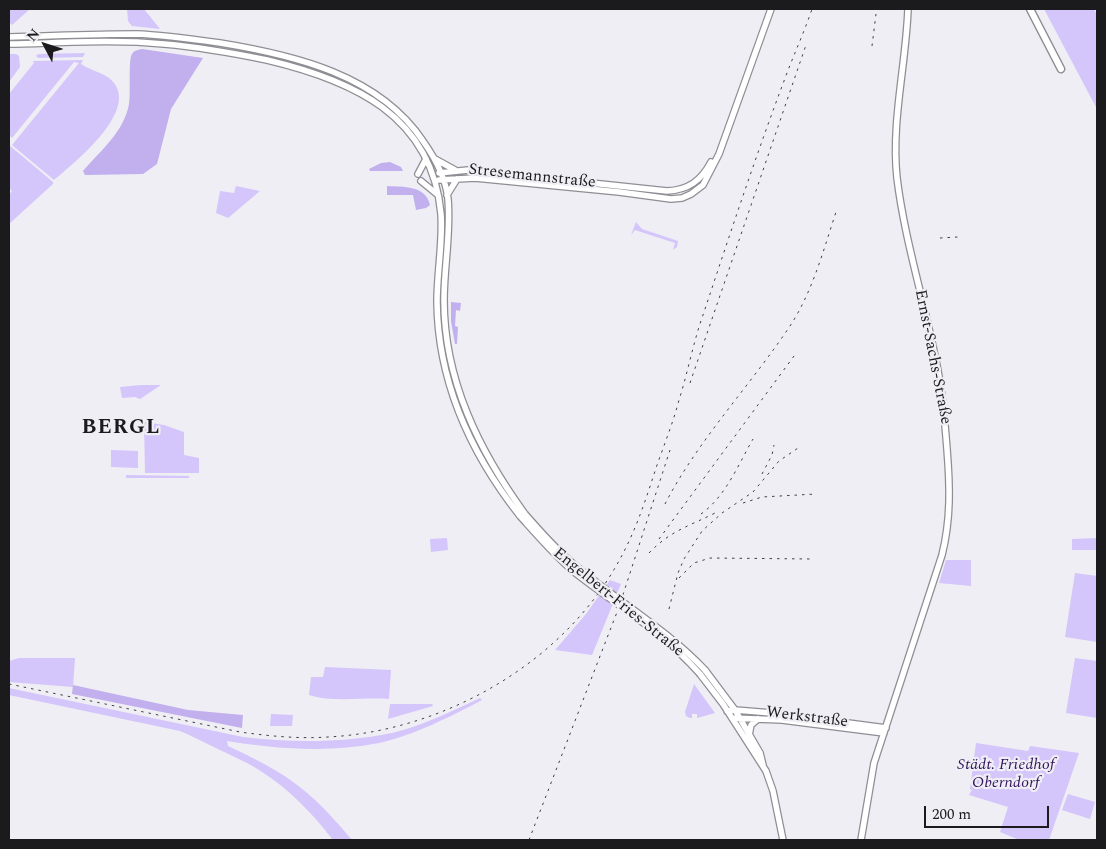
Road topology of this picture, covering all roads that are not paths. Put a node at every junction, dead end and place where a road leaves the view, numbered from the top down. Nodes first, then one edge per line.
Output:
1 (771, 9) edge
2 (908, 9) edge
3 (1030, 9) edge
4 (9, 37) edge
5 (9, 44) edge
6 (1061, 69) dead end
7 (722, 143) junction
8 (434, 158) junction
9 (426, 159) junction
10 (454, 170) junction
11 (440, 173) junction
12 (418, 174) dead end
13 (432, 174) junction
14 (457, 179) junction
15 (443, 180) junction
16 (420, 181) dead end
17 (434, 181) junction
18 (564, 184) junction
19 (438, 195) junction
20 (447, 195) junction
21 (523, 515) junction
22 (702, 672) junction
23 (735, 710) junction
24 (727, 711) junction
25 (732, 718) junction
26 (739, 718) junction
27 (758, 719) junction
28 (885, 731) junction
29 (749, 735) junction
30 (764, 767) junction
31 (783, 840) edge
32 (861, 840) edge

1 - 7 main road
2 - 28 main road, Ernst-Sachs-Straße
3 - 6 main road
4 - 8 main road
5 - 9 main road
7 - 18 main road, Stresemannstraße
7 - 18 main road, Stresemannstraße
8 - 10 main road
8 - 11 main road
9 - 12 main road
9 - 13 main road
10 - 11 main road, Stresemannstraße
10 - 18 main road, Stresemannstraße
11 - 13 main road, Stresemannstraße
11 - 15 main road
13 - 17 main road
14 - 15 main road, Stresemannstraße
14 - 18 main road, Stresemannstraße
14 - 20 main road
15 - 17 main road, Stresemannstraße
15 - 20 main road
16 - 19 main road
17 - 19 main road
19 - 21 main road
20 - 21 main road
21 - 22 main road, Engelbert-Fries-Straße, bridge
22 - 23 main road, Engelbert-Fries-Straße
22 - 24 main road, Engelbert-Fries-Straße
23 - 24 main road, Werkstraße
23 - 26 main road, Engelbert-Fries-Straße
23 - 28 main road, Werkstraße
24 - 25 main road, Engelbert-Fries-Straße
25 - 26 main road, Werkstraße
25 - 30 main road, Engelbert-Fries-Straße
26 - 27 main road, Werkstraße
26 - 29 main road, Engelbert-Fries-Straße
27 - 28 main road, Werkstraße
27 - 29 main road
28 - 32 main road, Ernst-Sachs-Straße
29 - 30 main road, Engelbert-Fries-Straße
30 - 31 main road, Engelbert-Fries-Straße

